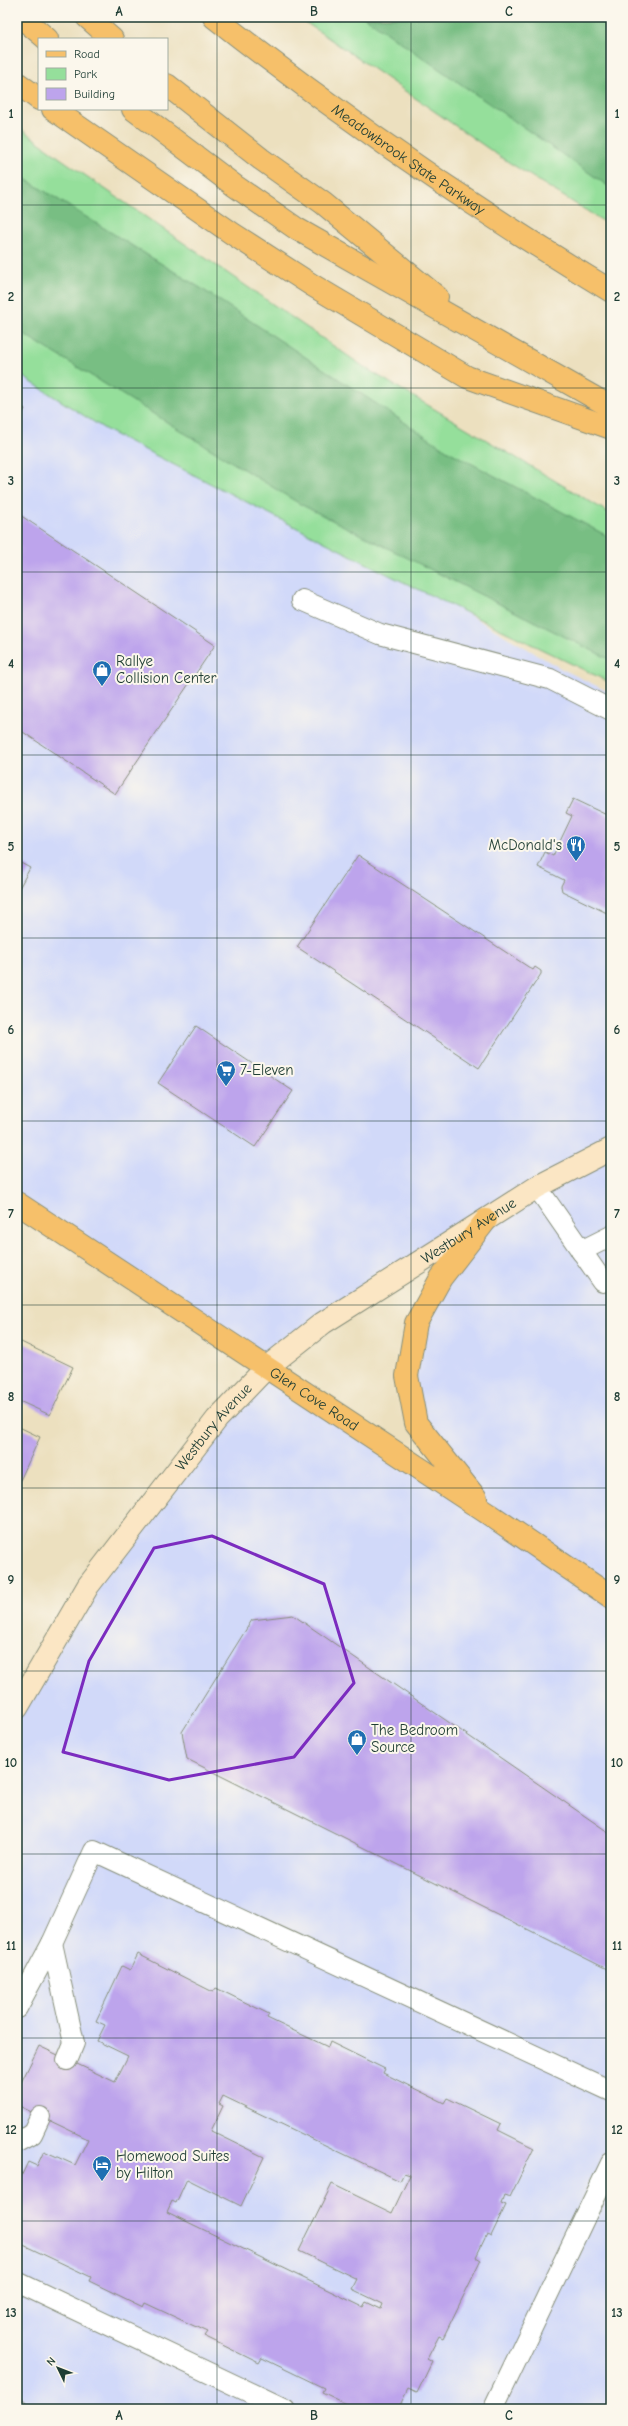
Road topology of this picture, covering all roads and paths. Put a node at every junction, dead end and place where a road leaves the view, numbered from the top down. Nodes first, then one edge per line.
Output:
1 (21, 17) edge
2 (87, 17) edge
3 (214, 17) edge
4 (46, 38) edge
5 (111, 38) edge
6 (17, 83) edge
7 (168, 87) edge
8 (38, 98) edge
9 (54, 110) edge
10 (134, 110) edge
11 (611, 291) edge
12 (484, 335) junction
13 (611, 407) edge
14 (611, 428) edge
15 (302, 600) dead end
16 (611, 710) edge
17 (611, 1149) edge
18 (537, 1188) junction
19 (17, 1203) edge
20 (486, 1220) junction
21 (611, 1236) edge
22 (581, 1251) junction
23 (603, 1282) dead end
24 (266, 1368) junction
25 (486, 1512) junction
26 (611, 1597) edge
27 (17, 1708) edge
28 (52, 1943) junction
29 (17, 2008) edge
30 (67, 2060) dead end
31 (611, 2091) edge
32 (40, 2117) dead end
33 (17, 2142) edge
34 (611, 2163) edge
35 (17, 2282) edge
36 (285, 2409) edge
37 (493, 2409) edge

1 - 4 main road
2 - 5 main road
3 - 11 main road, Meadowbrook State Parkway
6 - 8 main road
7 - 12 main road
9 - 14 main road
10 - 12 main road
12 - 13 main road
15 - 16 lane
17 - 18 main road, Westbury Avenue
18 - 20 main road, Westbury Avenue
18 - 22 lane
19 - 24 main road, Glen Cove Road
20 - 24 main road, Westbury Avenue
20 - 25 main road
21 - 22 lane
22 - 23 lane
24 - 25 main road, Glen Cove Road
24 - 27 main road, Westbury Avenue
25 - 26 main road, Glen Cove Road
28 - 29 lane
28 - 30 lane
28 - 31 lane
32 - 33 lane
34 - 37 lane
35 - 36 lane

